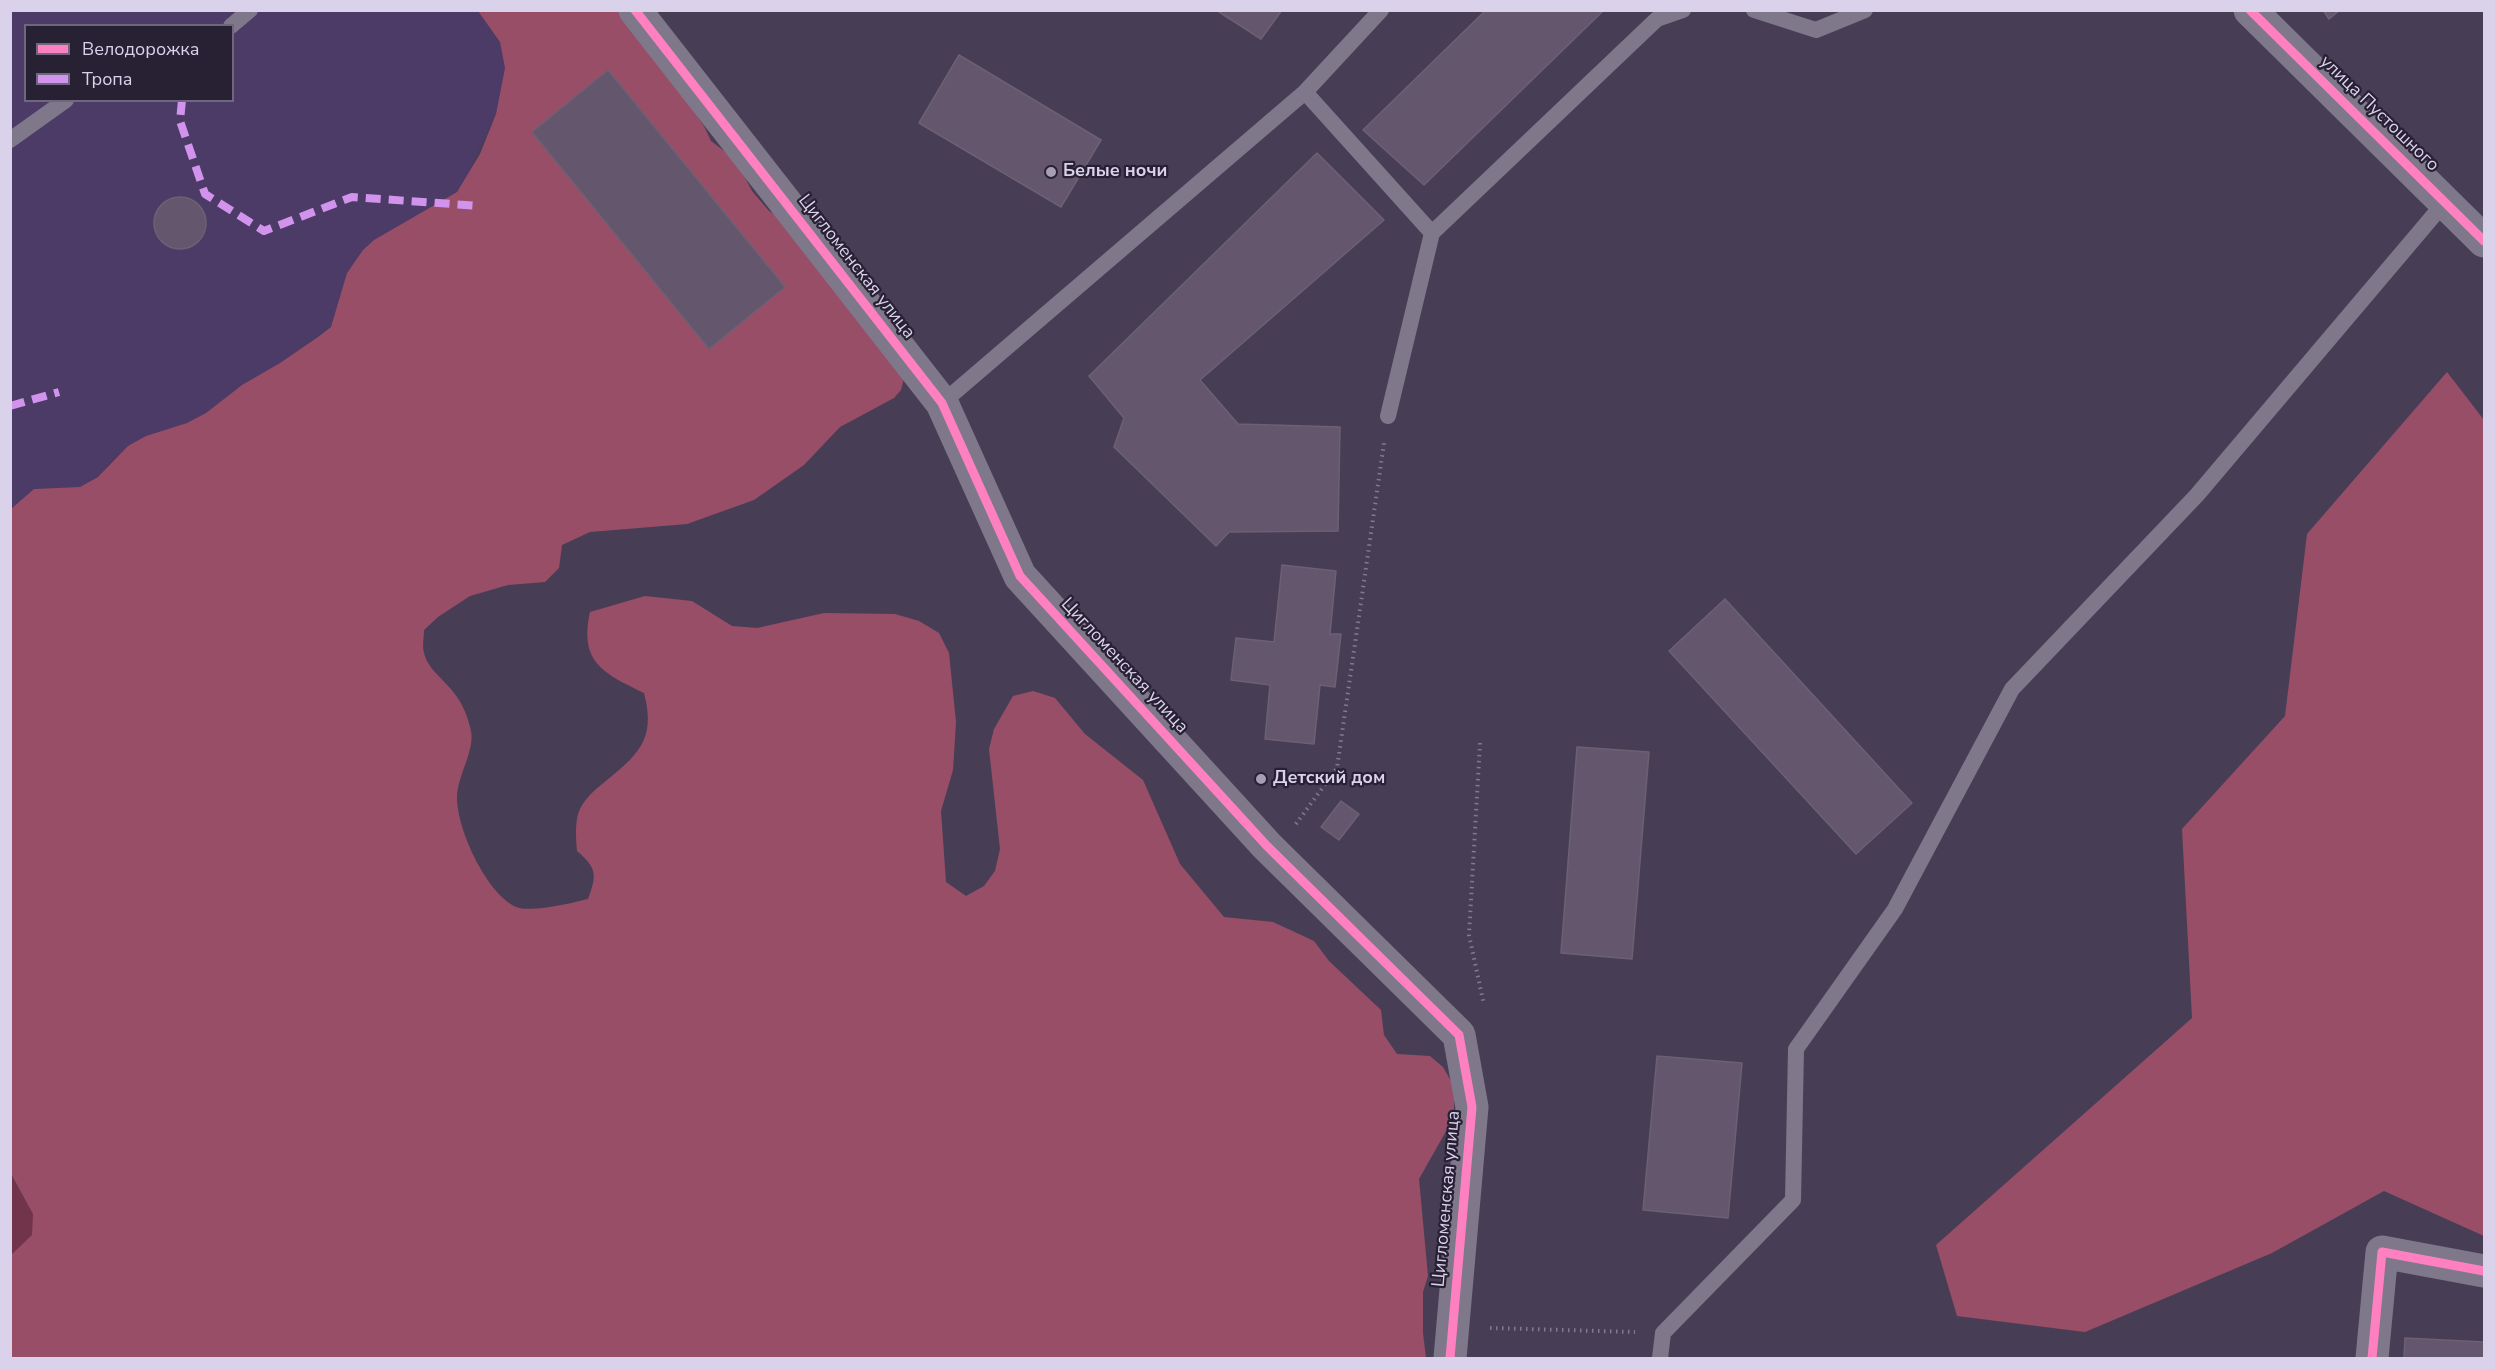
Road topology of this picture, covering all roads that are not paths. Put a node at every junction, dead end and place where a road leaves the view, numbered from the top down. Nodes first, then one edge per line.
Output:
1 (250, 10) edge
2 (635, 10) edge
3 (1381, 10) edge
4 (1683, 10) edge
5 (1755, 10) edge
6 (1865, 10) edge
7 (2250, 10) edge
8 (233, 24) edge
9 (1305, 92) junction
10 (63, 102) edge
11 (10, 140) edge
12 (2445, 202) junction
13 (1432, 233) junction
14 (2484, 241) edge
15 (942, 403) junction
16 (1388, 416) road end
17 (2484, 1271) edge
18 (1452, 1343) edge
19 (1660, 1359) edge
20 (2372, 1359) edge

1 - 8 lane
2 - 15 street, Цигломенская улица
3 - 9 lane
4 - 13 lane
5 - 6 lane
7 - 12 street, улица Пустошного
9 - 13 lane
9 - 15 lane
10 - 11 lane
12 - 14 street, улица Пустошного
12 - 19 lane
13 - 16 lane
15 - 18 street, Цигломенская улица
17 - 20 street

